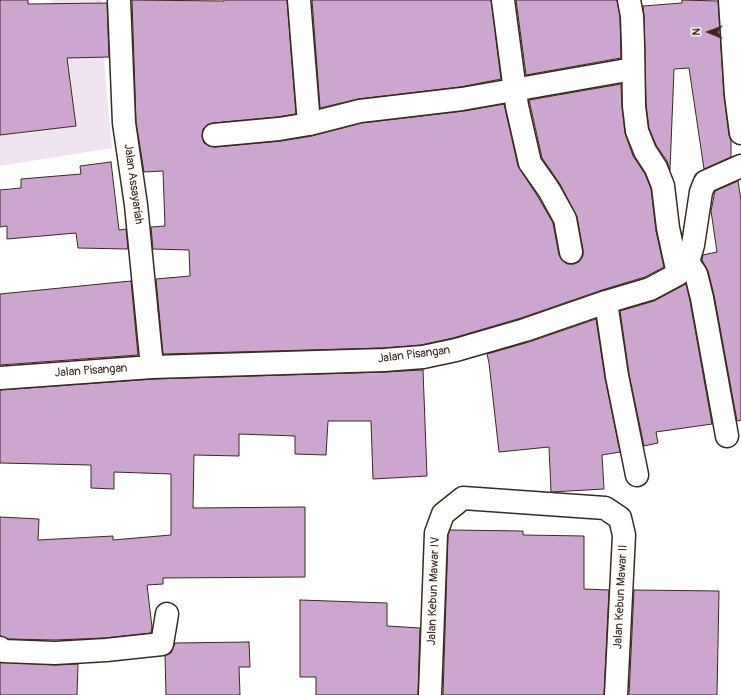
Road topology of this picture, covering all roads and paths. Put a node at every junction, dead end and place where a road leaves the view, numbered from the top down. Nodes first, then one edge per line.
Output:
1 (119, 0) edge
2 (299, 0) edge
3 (503, 0) edge
4 (629, 0) edge
5 (730, 0) edge
6 (633, 69) junction
7 (514, 90) junction
8 (310, 124) junction
9 (741, 133) edge
10 (214, 134) dead end
11 (741, 166) edge
12 (571, 252) dead end
13 (683, 268) junction
14 (606, 302) junction
15 (152, 367) junction
16 (0, 378) edge
17 (727, 436) dead end
18 (637, 475) dead end
19 (605, 508) joint
20 (167, 614) dead end
21 (0, 648) edge
22 (430, 695) edge
23 (616, 695) edge

1 - 15 street, Jalan Assayariah
2 - 8 street
3 - 7 street
4 - 6 street
5 - 9 street
6 - 7 street
6 - 13 street
7 - 8 street
7 - 12 street
8 - 10 street
11 - 13 street
13 - 14 street, Jalan Pisangan
13 - 17 street
14 - 15 street, Jalan Pisangan
14 - 18 street
15 - 16 street, Jalan Pisangan
19 - 22 street, Jalan Kebun Mawar IV
19 - 23 street, Jalan Kebun Mawar II
20 - 21 street

